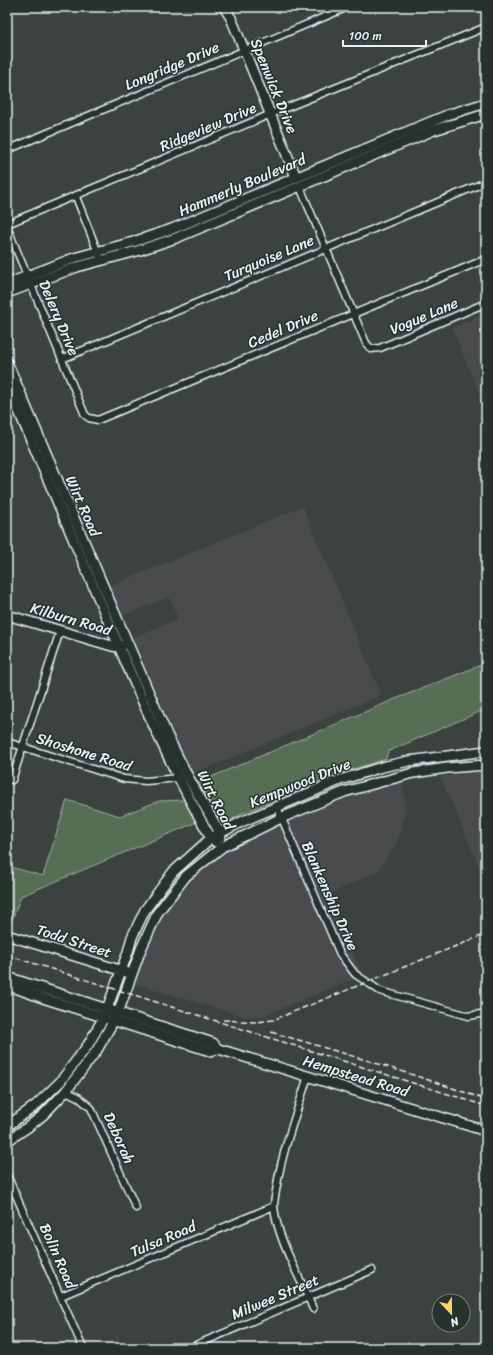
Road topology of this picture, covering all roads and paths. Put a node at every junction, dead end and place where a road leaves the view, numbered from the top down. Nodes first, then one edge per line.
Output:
1 (224, 7) edge
2 (348, 7) edge
3 (486, 27) edge
4 (244, 50) junction
5 (486, 103) edge
6 (271, 114) junction
7 (450, 114) junction
8 (486, 114) edge
9 (453, 123) junction
10 (384, 146) junction
11 (7, 150) edge
12 (328, 164) junction
13 (296, 177) junction
14 (486, 182) edge
15 (300, 187) junction
16 (76, 197) junction
17 (271, 199) junction
18 (7, 226) edge
19 (188, 227) junction
20 (327, 248) junction
21 (98, 251) junction
22 (486, 259) edge
23 (101, 260) junction
24 (29, 280) junction
25 (7, 284) edge
26 (7, 294) edge
27 (486, 303) edge
28 (354, 313) junction
29 (62, 359) junction
30 (7, 362) edge
31 (9, 375) edge
32 (7, 383) edge
33 (89, 418) joint
34 (7, 615) edge
35 (60, 631) junction
36 (123, 645) junction
37 (7, 742) edge
38 (23, 747) junction
39 (486, 751) edge
40 (486, 765) edge
41 (178, 778) junction
42 (12, 780) dead end
43 (277, 807) junction
44 (281, 818) junction
45 (216, 835) junction
46 (222, 847) junction
47 (153, 898) junction
48 (163, 905) junction
49 (7, 934) edge
50 (121, 971) junction
51 (132, 974) junction
52 (7, 977) edge
53 (7, 985) edge
54 (105, 1013) junction
55 (486, 1013) edge
56 (117, 1017) junction
57 (308, 1076) junction
58 (66, 1091) junction
59 (7, 1126) edge
60 (486, 1131) edge
61 (7, 1141) edge
62 (7, 1175) edge
63 (274, 1206) junction
64 (136, 1208) dead end
65 (372, 1270) dead end
66 (61, 1296) junction
67 (308, 1296) junction
68 (313, 1309) dead end
69 (84, 1348) edge
70 (189, 1348) edge

1 - 4 main road, Spenwick Drive
2 - 4 street, Longridge Drive
3 - 6 street, Ridgeview Drive
4 - 6 main road, Spenwick Drive
4 - 11 street, Longridge Drive
5 - 7 main road, Hammerly Boulevard
6 - 13 main road, Spenwick Drive
6 - 16 street, Ridgeview Drive
7 - 9 main road
7 - 10 main road, Hammerly Boulevard
8 - 9 main road, Hammerly Boulevard
9 - 10 main road, Hammerly Boulevard
10 - 12 main road, Hammerly Boulevard
10 - 15 main road, Hammerly Boulevard
12 - 13 main road, Hammerly Boulevard
12 - 15 main road
13 - 17 main road
13 - 19 main road, Hammerly Boulevard
14 - 20 street, Turquoise Lane
15 - 17 main road, Hammerly Boulevard
15 - 20 street
16 - 18 street, Ridgeview Drive
16 - 21 street
17 - 19 main road, Hammerly Boulevard
18 - 24 street, Delery Drive
19 - 21 main road, Hammerly Boulevard
19 - 23 main road, Hammerly Boulevard
20 - 28 street
20 - 29 street, Turquoise Lane
21 - 23 street
21 - 24 main road, Hammerly Boulevard
22 - 28 street, Cedel Drive
23 - 24 main road, Hammerly Boulevard
24 - 25 main road, Hammerly Boulevard
24 - 26 main road, Hammerly Boulevard
24 - 29 street, Delery Drive
27 - 28 street, Vogue Lane
28 - 33 street, Cedel Drive
29 - 33 street, Delery Drive
30 - 31 main road, Wirt Road
31 - 36 main road, Wirt Road
32 - 36 main road, Wirt Road
34 - 35 main road, Kilburn Road
35 - 36 main road, Kilburn Road
35 - 38 street
36 - 41 main road, Wirt Road
36 - 45 main road, Wirt Road
37 - 38 street, Shoshone Road
38 - 41 street, Shoshone Road
38 - 42 street
39 - 43 main road, Kempwood Drive
40 - 44 main road, Kempwood Drive
41 - 45 main road, Wirt Road
43 - 44 street, Blankenship Drive
43 - 45 main road, Kempwood Drive
44 - 46 main road, Kempwood Drive
44 - 55 street, Blankenship Drive
45 - 46 main road, Wirt Road
45 - 47 main road, Kempwood Drive
46 - 48 main road, Kempwood Drive
47 - 48 main road
47 - 50 main road, Kempwood Drive
48 - 51 main road, Kempwood Drive
49 - 50 main road, Todd Street
50 - 51 main road, Todd Street
50 - 54 main road, Kempwood Drive
51 - 56 main road, Kempwood Drive
52 - 54 main road, Hempstead Road
53 - 54 main road, Hempstead Road
54 - 56 main road, Hempstead Road
54 - 59 main road, Kempwood Drive
56 - 57 main road, Hempstead Road
56 - 58 main road, Kempwood Drive
57 - 60 main road, Hempstead Road
57 - 63 street
58 - 61 main road, Kempwood Drive
58 - 64 street, Deborah
62 - 66 street, Bolin Road
63 - 66 street, Tulsa Road
63 - 67 street
65 - 67 street, Milwee Street
66 - 69 street, Bolin Road
67 - 68 street
67 - 70 street, Milwee Street

